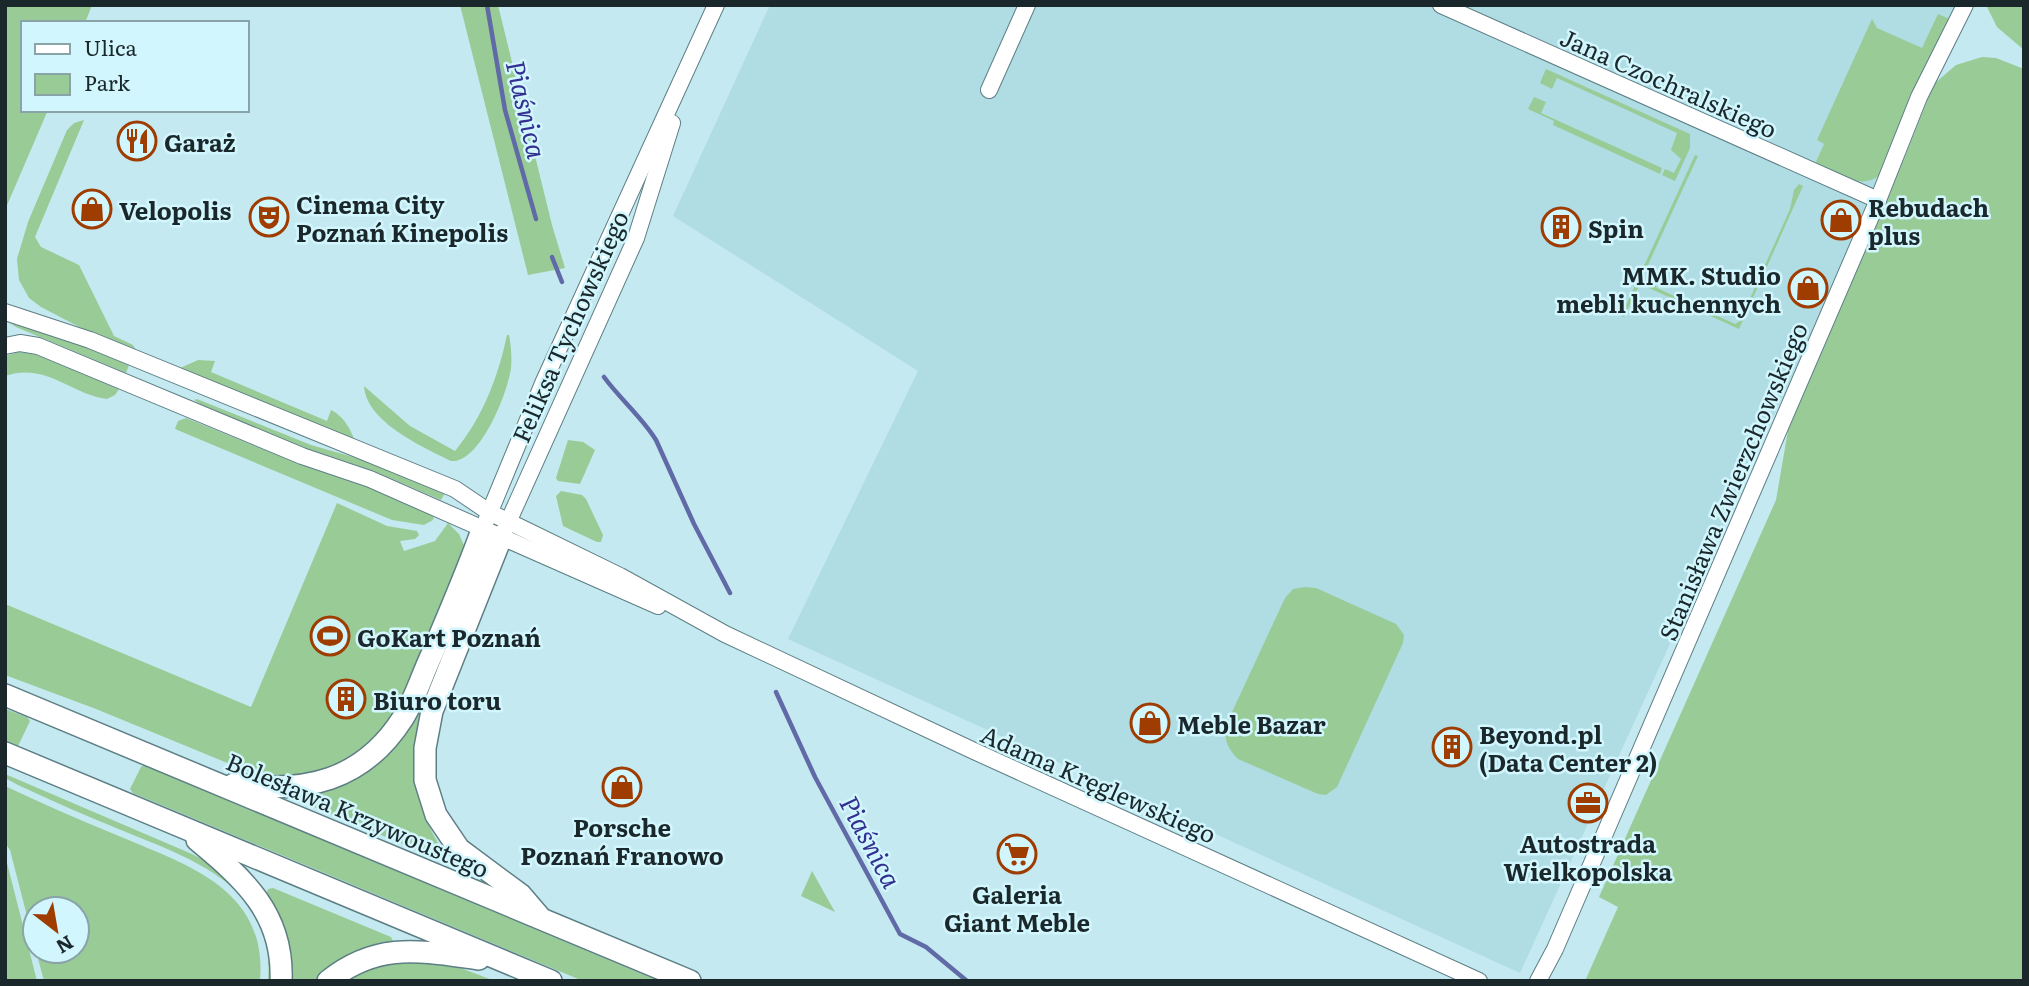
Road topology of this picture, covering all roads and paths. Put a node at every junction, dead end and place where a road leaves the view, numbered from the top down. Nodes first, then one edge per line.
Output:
1 (716, 5) edge
2 (1027, 5) edge
3 (1441, 5) edge
4 (1965, 5) edge
5 (690, 65) junction
6 (989, 90) dead end
7 (1878, 200) junction
8 (597, 263) junction
9 (621, 270) junction
10 (5, 312) edge
11 (5, 346) edge
12 (495, 525) junction
13 (703, 623) junction
14 (5, 695) edge
15 (5, 753) edge
16 (205, 778) junction
17 (179, 825) junction
18 (542, 921) junction
19 (509, 963) junction
20 (1540, 978) edge
21 (281, 981) edge
22 (328, 981) edge
23 (551, 981) edge
24 (690, 981) edge
25 (1479, 981) edge

1 - 5 street, Feliksa Tychowskiego
2 - 6 street
3 - 7 street, Jana Czochralskiego
4 - 7 street, Stanisława Zwierzchowskiego
5 - 8 street, Feliksa Tychowskiego
5 - 9 street, Feliksa Tychowskiego
7 - 20 street, Stanisława Zwierzchowskiego
8 - 9 street
8 - 12 street, Feliksa Tychowskiego
9 - 12 street, Feliksa Tychowskiego
10 - 12 street
11 - 12 street
12 - 13 street, Adama Kręglewskiego
12 - 13 street, Adama Kręglewskiego
12 - 16 main road
12 - 18 main road
13 - 25 street, Adama Kręglewskiego
14 - 16 main road, Bolesława Krzywoustego
15 - 17 main road
16 - 18 main road, Bolesława Krzywoustego
17 - 19 main road
17 - 21 main road
18 - 24 main road, Bolesława Krzywoustego
19 - 22 main road
19 - 23 main road

